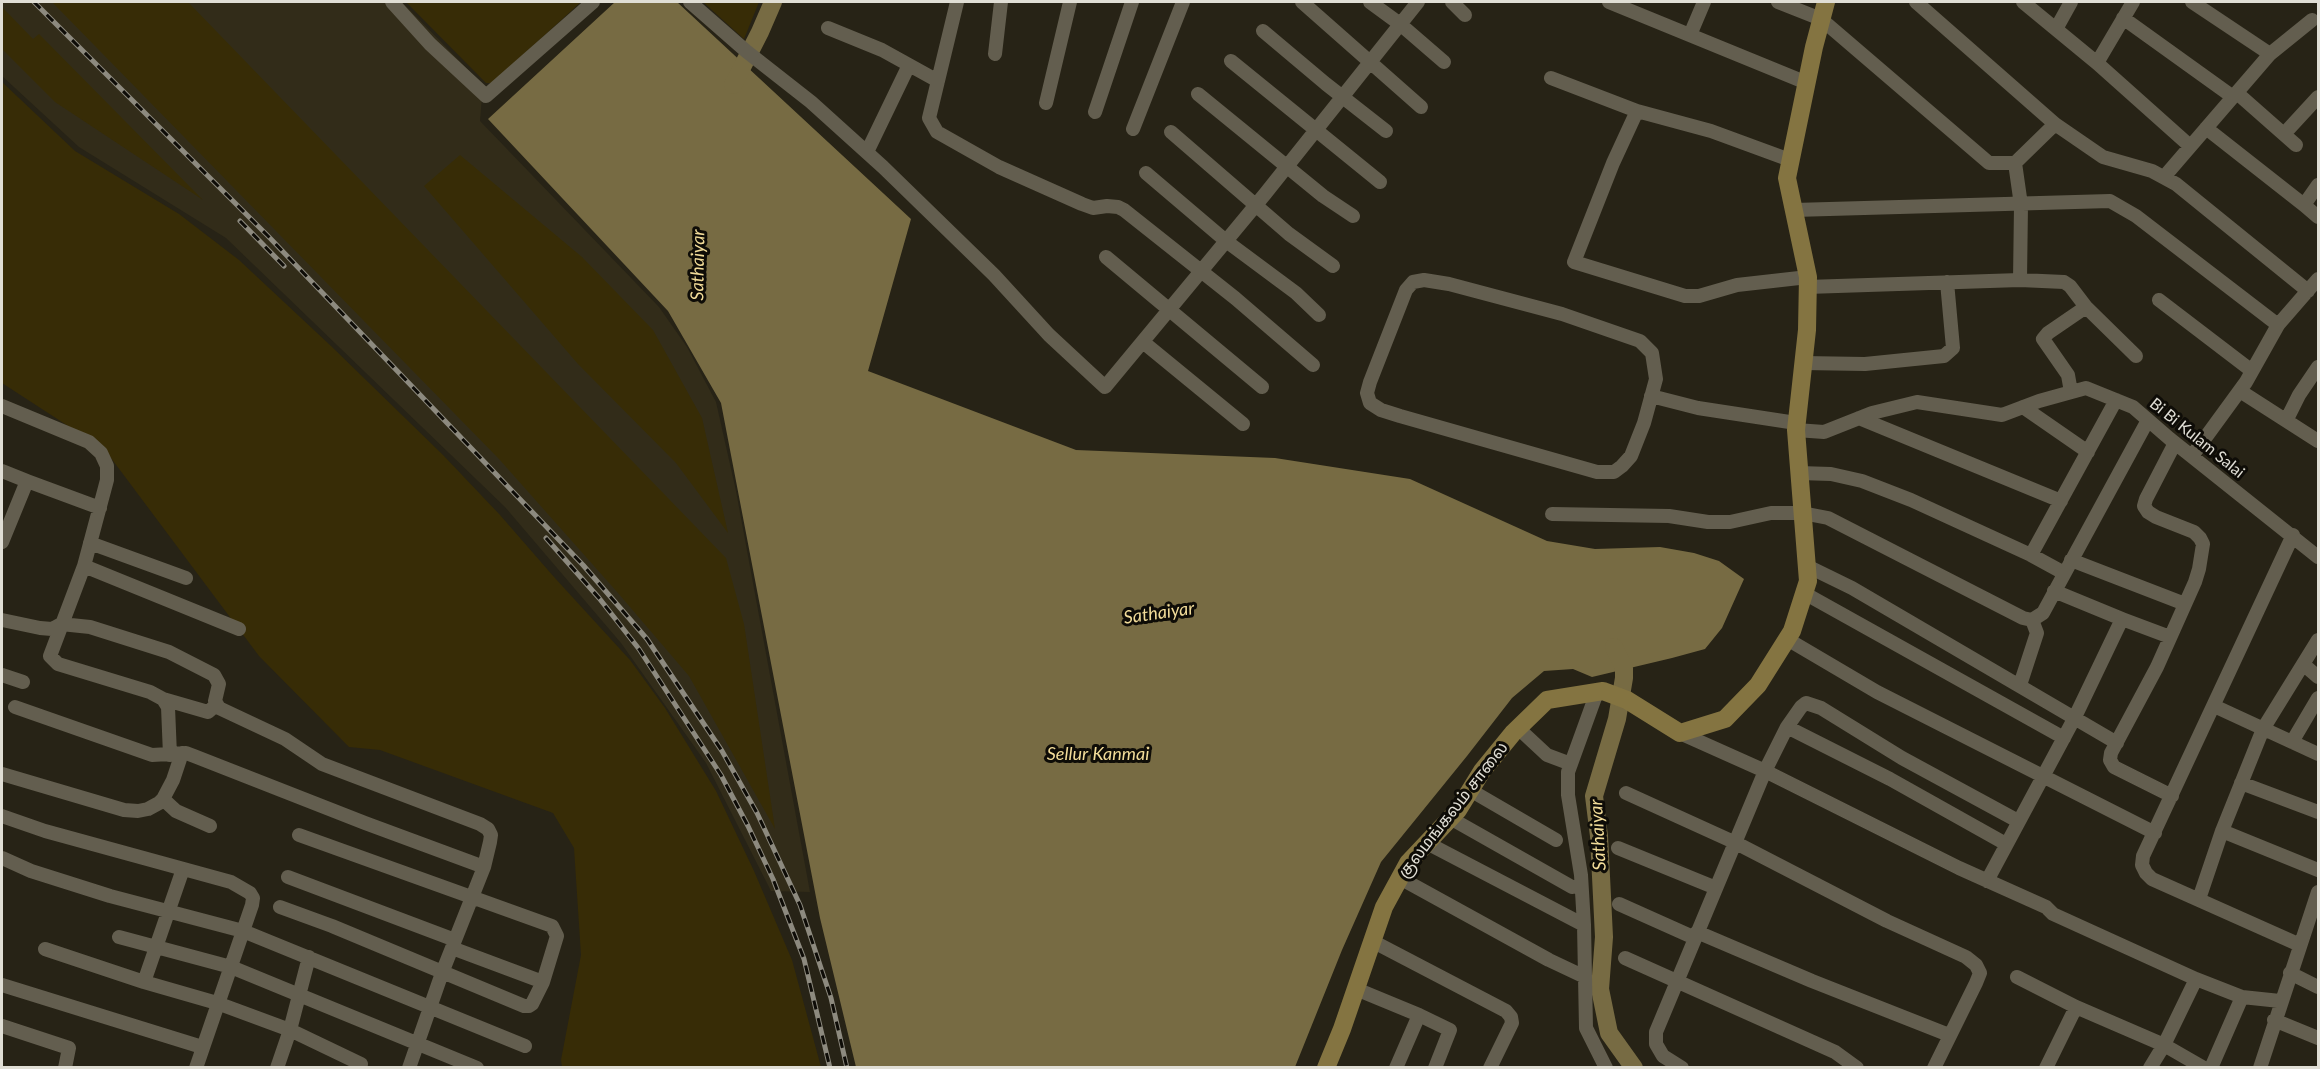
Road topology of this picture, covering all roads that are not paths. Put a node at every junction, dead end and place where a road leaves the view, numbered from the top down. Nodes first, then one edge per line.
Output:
1 (392, 2) edge
2 (593, 2) edge
3 (690, 2) edge
4 (957, 2) edge
5 (1000, 2) edge
6 (1070, 2) edge
7 (1132, 2) edge
8 (1183, 2) edge
9 (1302, 2) edge
10 (1370, 2) edge
11 (1418, 2) edge
12 (1452, 2) edge
13 (1609, 2) edge
14 (1704, 2) edge
15 (1778, 2) edge
16 (1916, 2) edge
17 (2023, 2) edge
18 (2071, 2) edge
19 (2133, 2) edge
20 (2192, 2) edge
21 (1824, 10) edge
22 (1465, 15) dead end
23 (2123, 18) junction
24 (2316, 20) edge
25 (1400, 24) junction
26 (828, 28) dead end
27 (2056, 29) junction
28 (1263, 31) dead end
29 (1690, 35) junction
30 (995, 54) dead end
31 (2270, 54) junction
32 (1371, 60) junction
33 (1231, 61) dead end
34 (1444, 62) dead end
35 (2097, 63) junction
36 (909, 65) junction
37 (1551, 78) dead end
38 (938, 81) junction
39 (1807, 83) junction
40 (1198, 94) dead end
41 (2235, 95) junction
42 (1342, 97) junction
43 (2319, 97) edge
44 (1046, 103) dead end
45 (1421, 107) dead end
46 (1637, 111) junction
47 (1095, 112) dead end
48 (2055, 124) junction
49 (2206, 128) junction
50 (1133, 129) dead end
51 (1315, 131) junction
52 (1170, 132) dead end
53 (1386, 132) dead end
54 (2284, 134) junction
55 (2296, 145) dead end
56 (2190, 146) junction
57 (867, 152) junction
58 (1791, 160) junction
59 (2015, 162) junction
60 (1287, 166) junction
61 (1146, 173) dead end
62 (2164, 177) junction
63 (1380, 182) dead end
64 (2319, 185) edge
65 (1256, 205) junction
66 (2021, 205) junction
67 (2304, 205) junction
68 (1794, 210) junction
69 (1353, 216) dead end
70 (2319, 217) edge
71 (1226, 241) junction
72 (1106, 257) dead end
73 (1333, 266) dead end
74 (1202, 272) junction
75 (2319, 279) edge
76 (2020, 280) junction
77 (1808, 282) junction
78 (1947, 282) junction
79 (2308, 291) junction
80 (2159, 300) dead end
81 (2086, 307) junction
82 (1169, 310) junction
83 (1319, 315) dead end
84 (2278, 325) junction
85 (1143, 342) junction
86 (2136, 356) dead end
87 (1803, 363) junction
88 (1313, 365) dead end
89 (2319, 368) edge
90 (2252, 371) junction
91 (1262, 387) dead end
92 (2240, 390) junction
93 (2071, 392) junction
94 (1651, 396) junction
95 (2116, 400) junction
96 (2, 406) edge
97 (2023, 407) junction
98 (1859, 418) junction
99 (2287, 419) junction
100 (2148, 420) junction
101 (1242, 424) dead end
102 (1796, 427) junction
103 (2319, 441) edge
104 (2175, 443) junction
105 (2088, 452) junction
106 (2192, 456) junction
107 (2, 471) edge
108 (1799, 473) junction
109 (27, 481) junction
110 (2061, 501) junction
111 (100, 508) junction
112 (1802, 513) junction
113 (1552, 514) dead end
114 (2293, 534) junction
115 (2, 542) edge
116 (90, 543) junction
117 (2031, 555) junction
118 (2319, 557) edge
119 (2071, 560) junction
120 (84, 566) junction
121 (1807, 566) junction
122 (2064, 573) junction
123 (186, 578) dead end
124 (2054, 591) junction
125 (1804, 593) junction
126 (2185, 604) junction
127 (2122, 619) junction
128 (2, 620) edge
129 (2032, 620) junction
130 (61, 624) junction
131 (239, 629) dead end
132 (2170, 637) junction
133 (1787, 639) junction
134 (2319, 640) edge
135 (2303, 664) junction
136 (2, 675) edge
137 (2319, 677) edge
138 (23, 682) dead end
139 (2020, 685) junction
140 (1600, 692) junction
141 (2319, 698) edge
142 (163, 699) junction
143 (216, 705) junction
144 (2214, 706) junction
145 (15, 707) dead end
146 (2075, 717) junction
147 (1787, 727) junction
148 (1518, 728) junction
149 (2263, 729) junction
150 (1680, 733) junction
151 (2064, 738) junction
152 (2292, 742) junction
153 (2117, 743) junction
154 (176, 754) junction
155 (2319, 754) edge
156 (1571, 764) junction
157 (1765, 771) junction
158 (2, 774) edge
159 (2042, 776) junction
160 (2241, 783) junction
161 (1470, 790) junction
162 (1626, 793) dead end
163 (2172, 796) junction
164 (163, 799) junction
165 (2319, 812) edge
166 (2, 816) edge
167 (1450, 818) junction
168 (2018, 821) junction
169 (210, 826) dead end
170 (2222, 831) junction
171 (2155, 833) junction
172 (299, 835) dead end
173 (1556, 840) dead end
174 (1427, 843) junction
175 (1736, 843) junction
176 (2006, 844) junction
177 (1618, 848) dead end
178 (2, 858) edge
179 (484, 867) junction
180 (183, 869) junction
181 (2319, 870) edge
182 (288, 877) dead end
183 (1400, 878) junction
184 (1987, 881) junction
185 (1572, 887) dead end
186 (1716, 888) junction
187 (2319, 892) edge
188 (471, 898) junction
189 (2199, 898) junction
190 (1619, 904) dead end
191 (280, 907) dead end
192 (168, 911) junction
193 (1584, 925) junction
194 (2312, 929) edge
195 (243, 931) junction
196 (1696, 935) junction
197 (119, 937) dead end
198 (1372, 941) junction
199 (453, 944) junction
200 (2300, 945) junction
201 (156, 947) junction
202 (45, 949) dead end
203 (309, 957) junction
204 (1625, 958) dead end
205 (231, 967) junction
206 (442, 973) junction
207 (2290, 973) junction
208 (1585, 977) junction
209 (2017, 977) dead end
210 (2196, 979) junction
211 (1677, 981) junction
212 (144, 982) junction
213 (543, 982) junction
214 (2, 985) edge
215 (2319, 987) edge
216 (1356, 989) junction
217 (300, 995) junction
218 (2242, 996) junction
219 (2280, 1001) junction
220 (217, 1003) junction
221 (2076, 1007) junction
222 (430, 1008) junction
223 (1419, 1015) junction
224 (2274, 1020) junction
225 (2, 1026) edge
226 (290, 1030) junction
227 (1949, 1035) junction
228 (2319, 1038) edge
229 (418, 1044) junction
230 (2164, 1045) junction
231 (525, 1046) dead end
232 (202, 1047) junction
233 (413, 1066) edge
234 (362, 1067) edge
235 (65, 1068) edge
236 (196, 1068) edge
237 (277, 1068) edge
238 (477, 1068) edge
239 (1326, 1068) edge
240 (1396, 1068) edge
241 (1435, 1068) edge
242 (1490, 1068) edge
243 (1606, 1068) edge
244 (1682, 1068) edge
245 (1857, 1068) edge
246 (1934, 1068) edge
247 (2046, 1068) edge
248 (2150, 1068) edge
249 (2204, 1068) edge
250 (2211, 1068) edge
251 (2260, 1068) edge

1 - 2 street
3 - 57 street
4 - 38 street
5 - 30 street
6 - 44 street
7 - 47 street
8 - 50 street
9 - 32 street
10 - 25 street
11 - 25 street
12 - 22 street
13 - 29 street
14 - 29 street
15 - 21 street
16 - 48 street
17 - 27 street
18 - 27 street
19 - 23 street
20 - 31 street
21 - 39 main road
21 - 59 street
23 - 35 street
23 - 41 street
24 - 31 street
25 - 32 street
25 - 34 street
26 - 36 street
27 - 35 street
28 - 42 street
29 - 39 street
31 - 41 street
32 - 42 street
32 - 45 street
33 - 51 street
35 - 56 street
36 - 38 street
36 - 57 street
37 - 46 street
38 - 74 street
39 - 58 main road
40 - 60 street
41 - 49 street
41 - 54 street
42 - 51 street
42 - 53 street
43 - 54 street
46 - 58 street
46 - 77 street
48 - 59 street
48 - 62 street
49 - 56 street
49 - 67 street
51 - 60 street
51 - 63 street
52 - 65 street
54 - 55 street
56 - 62 street
57 - 85 street
58 - 68 main road
59 - 66 street
60 - 65 street
60 - 69 street
61 - 71 street
62 - 79 street
64 - 67 street
65 - 71 street
65 - 73 street
66 - 68 street
66 - 76 street
66 - 84 street
67 - 70 street
68 - 77 main road
71 - 74 street
71 - 83 street
72 - 82 street
74 - 82 street
74 - 88 street
75 - 79 street
76 - 78 street
76 - 81 street
77 - 78 street
77 - 87 main road
78 - 87 street
79 - 84 street
80 - 90 street
81 - 86 street
81 - 93 street
82 - 85 street
82 - 91 street
84 - 90 street
85 - 101 street
87 - 102 main road
89 - 99 street
90 - 92 street
92 - 99 street
92 - 106 street
93 - 95 street, Bi Bi Kulam Salai
93 - 97 street, Bi Bi Kulam Salai
94 - 94 street
94 - 102 street, Bi Bi Kulam Salai
95 - 100 street, Bi Bi Kulam Salai
95 - 105 street
96 - 111 street
97 - 98 street, Bi Bi Kulam Salai
97 - 105 street
98 - 102 street, Bi Bi Kulam Salai
98 - 110 street
99 - 103 street
100 - 104 street, Bi Bi Kulam Salai
100 - 119 street
102 - 108 main road
104 - 106 street, Bi Bi Kulam Salai
104 - 126 street
105 - 110 street
106 - 114 street, Bi Bi Kulam Salai
107 - 109 street
108 - 112 main road
108 - 117 street
109 - 111 street
109 - 115 street
110 - 117 street
111 - 116 street
112 - 113 street
112 - 121 main road
112 - 129 street
114 - 118 street, Bi Bi Kulam Salai
114 - 144 street
116 - 120 street
116 - 123 street
117 - 122 street
119 - 122 street
119 - 126 street
120 - 130 street
120 - 131 street
121 - 125 main road
121 - 139 street
122 - 124 street
124 - 127 street
124 - 129 street
125 - 133 main road
125 - 151 street
126 - 132 street
127 - 132 street
127 - 146 street
128 - 130 street
129 - 139 street
130 - 142 street
130 - 143 street
132 - 153 street
133 - 150 main road
133 - 159 street
134 - 135 street
135 - 137 street
135 - 149 street
136 - 138 street
139 - 146 street
140 - 148 main road, குலமங்கலம் சாலை
140 - 150 main road
140 - 156 street
141 - 152 street
142 - 143 street
142 - 154 street
143 - 179 street
144 - 149 street
144 - 163 street
145 - 154 street
146 - 151 street
146 - 153 street
147 - 157 street
147 - 168 street
147 - 176 street
148 - 156 street
148 - 161 main road, குலமங்கலம் சாலை
149 - 152 street
149 - 160 street
150 - 157 street
151 - 159 street
152 - 155 street
153 - 163 street
154 - 164 street
154 - 179 street
156 - 193 street
157 - 175 street
157 - 184 street
158 - 164 street
159 - 168 street
159 - 171 street
160 - 165 street
160 - 170 street
161 - 167 main road, குலமங்கலம் சாலை
161 - 173 street
162 - 175 street
163 - 171 street
164 - 169 street
166 - 180 street
167 - 174 main road, குலமங்கலம் சாலை
167 - 185 street
168 - 176 street
170 - 181 street
170 - 189 street
171 - 189 street
172 - 188 street
174 - 183 main road, குலமங்கலம் சாலை
174 - 193 street
175 - 186 street
175 - 227 street
176 - 184 street
177 - 186 street
178 - 192 street
179 - 188 street
180 - 192 street
180 - 195 street
182 - 199 street
183 - 198 main road, குலமங்கலம் சாலை
183 - 208 street
184 - 210 street
186 - 196 street
187 - 194 street
188 - 199 street
188 - 213 street
189 - 200 street
190 - 196 street
191 - 206 street
192 - 195 street
192 - 201 street
193 - 208 street
194 - 200 street
195 - 203 street
195 - 205 street
196 - 211 street
196 - 227 street
197 - 201 street
198 - 216 main road, குலமங்கலம் சாலை
198 - 242 street
199 - 206 street
199 - 213 street
200 - 207 street
201 - 205 street
201 - 212 street
202 - 212 street
203 - 217 street
203 - 222 street
204 - 211 street
205 - 217 street
205 - 220 street
206 - 213 street
206 - 222 street
207 - 215 street
207 - 219 street
208 - 243 street
209 - 221 street
210 - 218 street
210 - 230 street
211 - 244 street
211 - 245 street
212 - 220 street
214 - 232 street
216 - 223 street
216 - 239 main road, குலமங்கலம் சாலை
217 - 226 street
217 - 229 street
218 - 219 street
218 - 250 street
219 - 224 street
220 - 226 street
220 - 232 street
221 - 230 street
221 - 247 street
222 - 229 street
222 - 231 street
223 - 240 street
223 - 241 street
224 - 228 street
224 - 251 street
225 - 235 street
226 - 234 street
226 - 237 street
227 - 246 street
229 - 233 street
229 - 238 street
230 - 248 street
230 - 249 street
232 - 236 street

